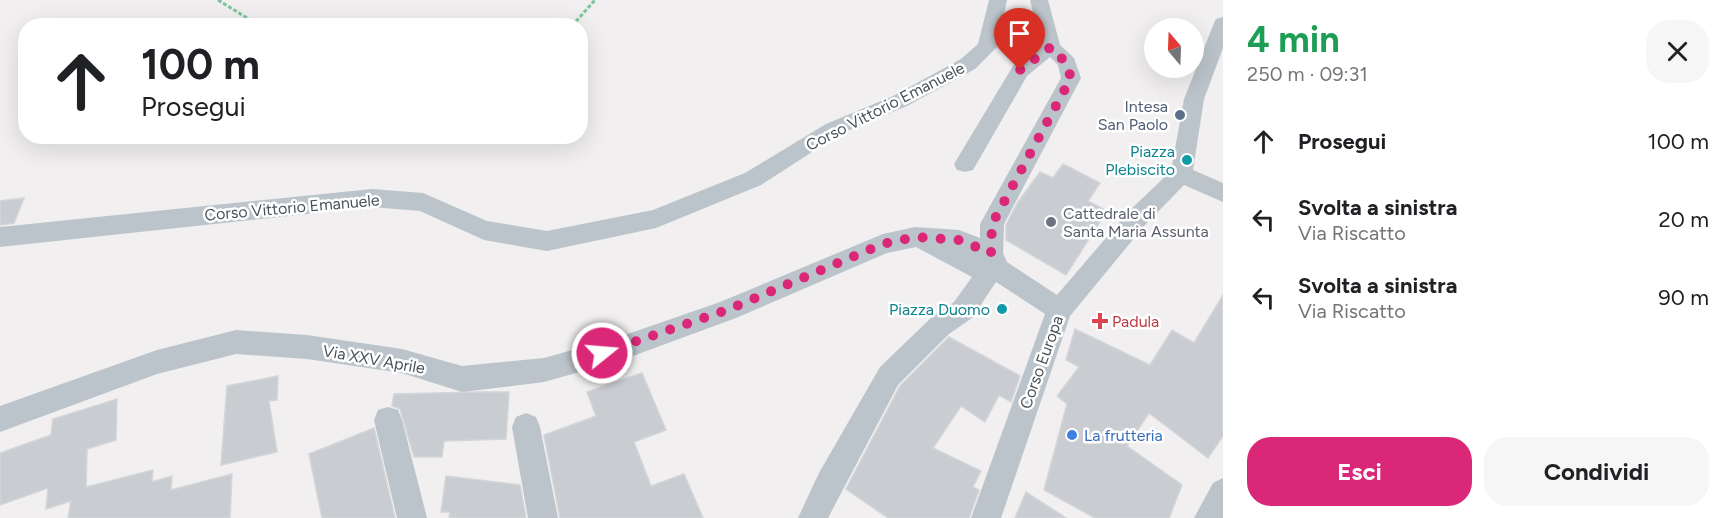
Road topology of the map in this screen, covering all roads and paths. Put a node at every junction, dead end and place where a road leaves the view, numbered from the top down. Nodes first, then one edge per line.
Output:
1 (218, 0) edge
2 (595, 0) edge
3 (999, 0) edge
4 (1039, 0) edge
5 (247, 18) edge
6 (579, 18) edge
7 (1223, 23) edge
8 (1051, 47) junction
9 (965, 164) dead end
10 (1180, 174) junction
11 (1223, 193) edge
12 (1, 237) edge
13 (992, 265) junction
14 (1059, 310) junction
15 (0, 419) edge
16 (388, 420) dead end
17 (526, 427) dead end
18 (1223, 493) edge
19 (412, 518) edge
20 (543, 518) edge
21 (813, 518) edge
22 (986, 518) edge
23 (1209, 518) edge

1 - 5 path
2 - 6 path
3 - 12 street, Corso Vittorio Emanuele
4 - 8 street
7 - 10 street
8 - 9 street
8 - 13 street
10 - 11 street
10 - 14 street, Corso Europa
13 - 14 street
13 - 15 street, Via XXV Aprile
13 - 21 street
14 - 22 street, Corso Europa
16 - 19 street
17 - 20 street
18 - 23 street

